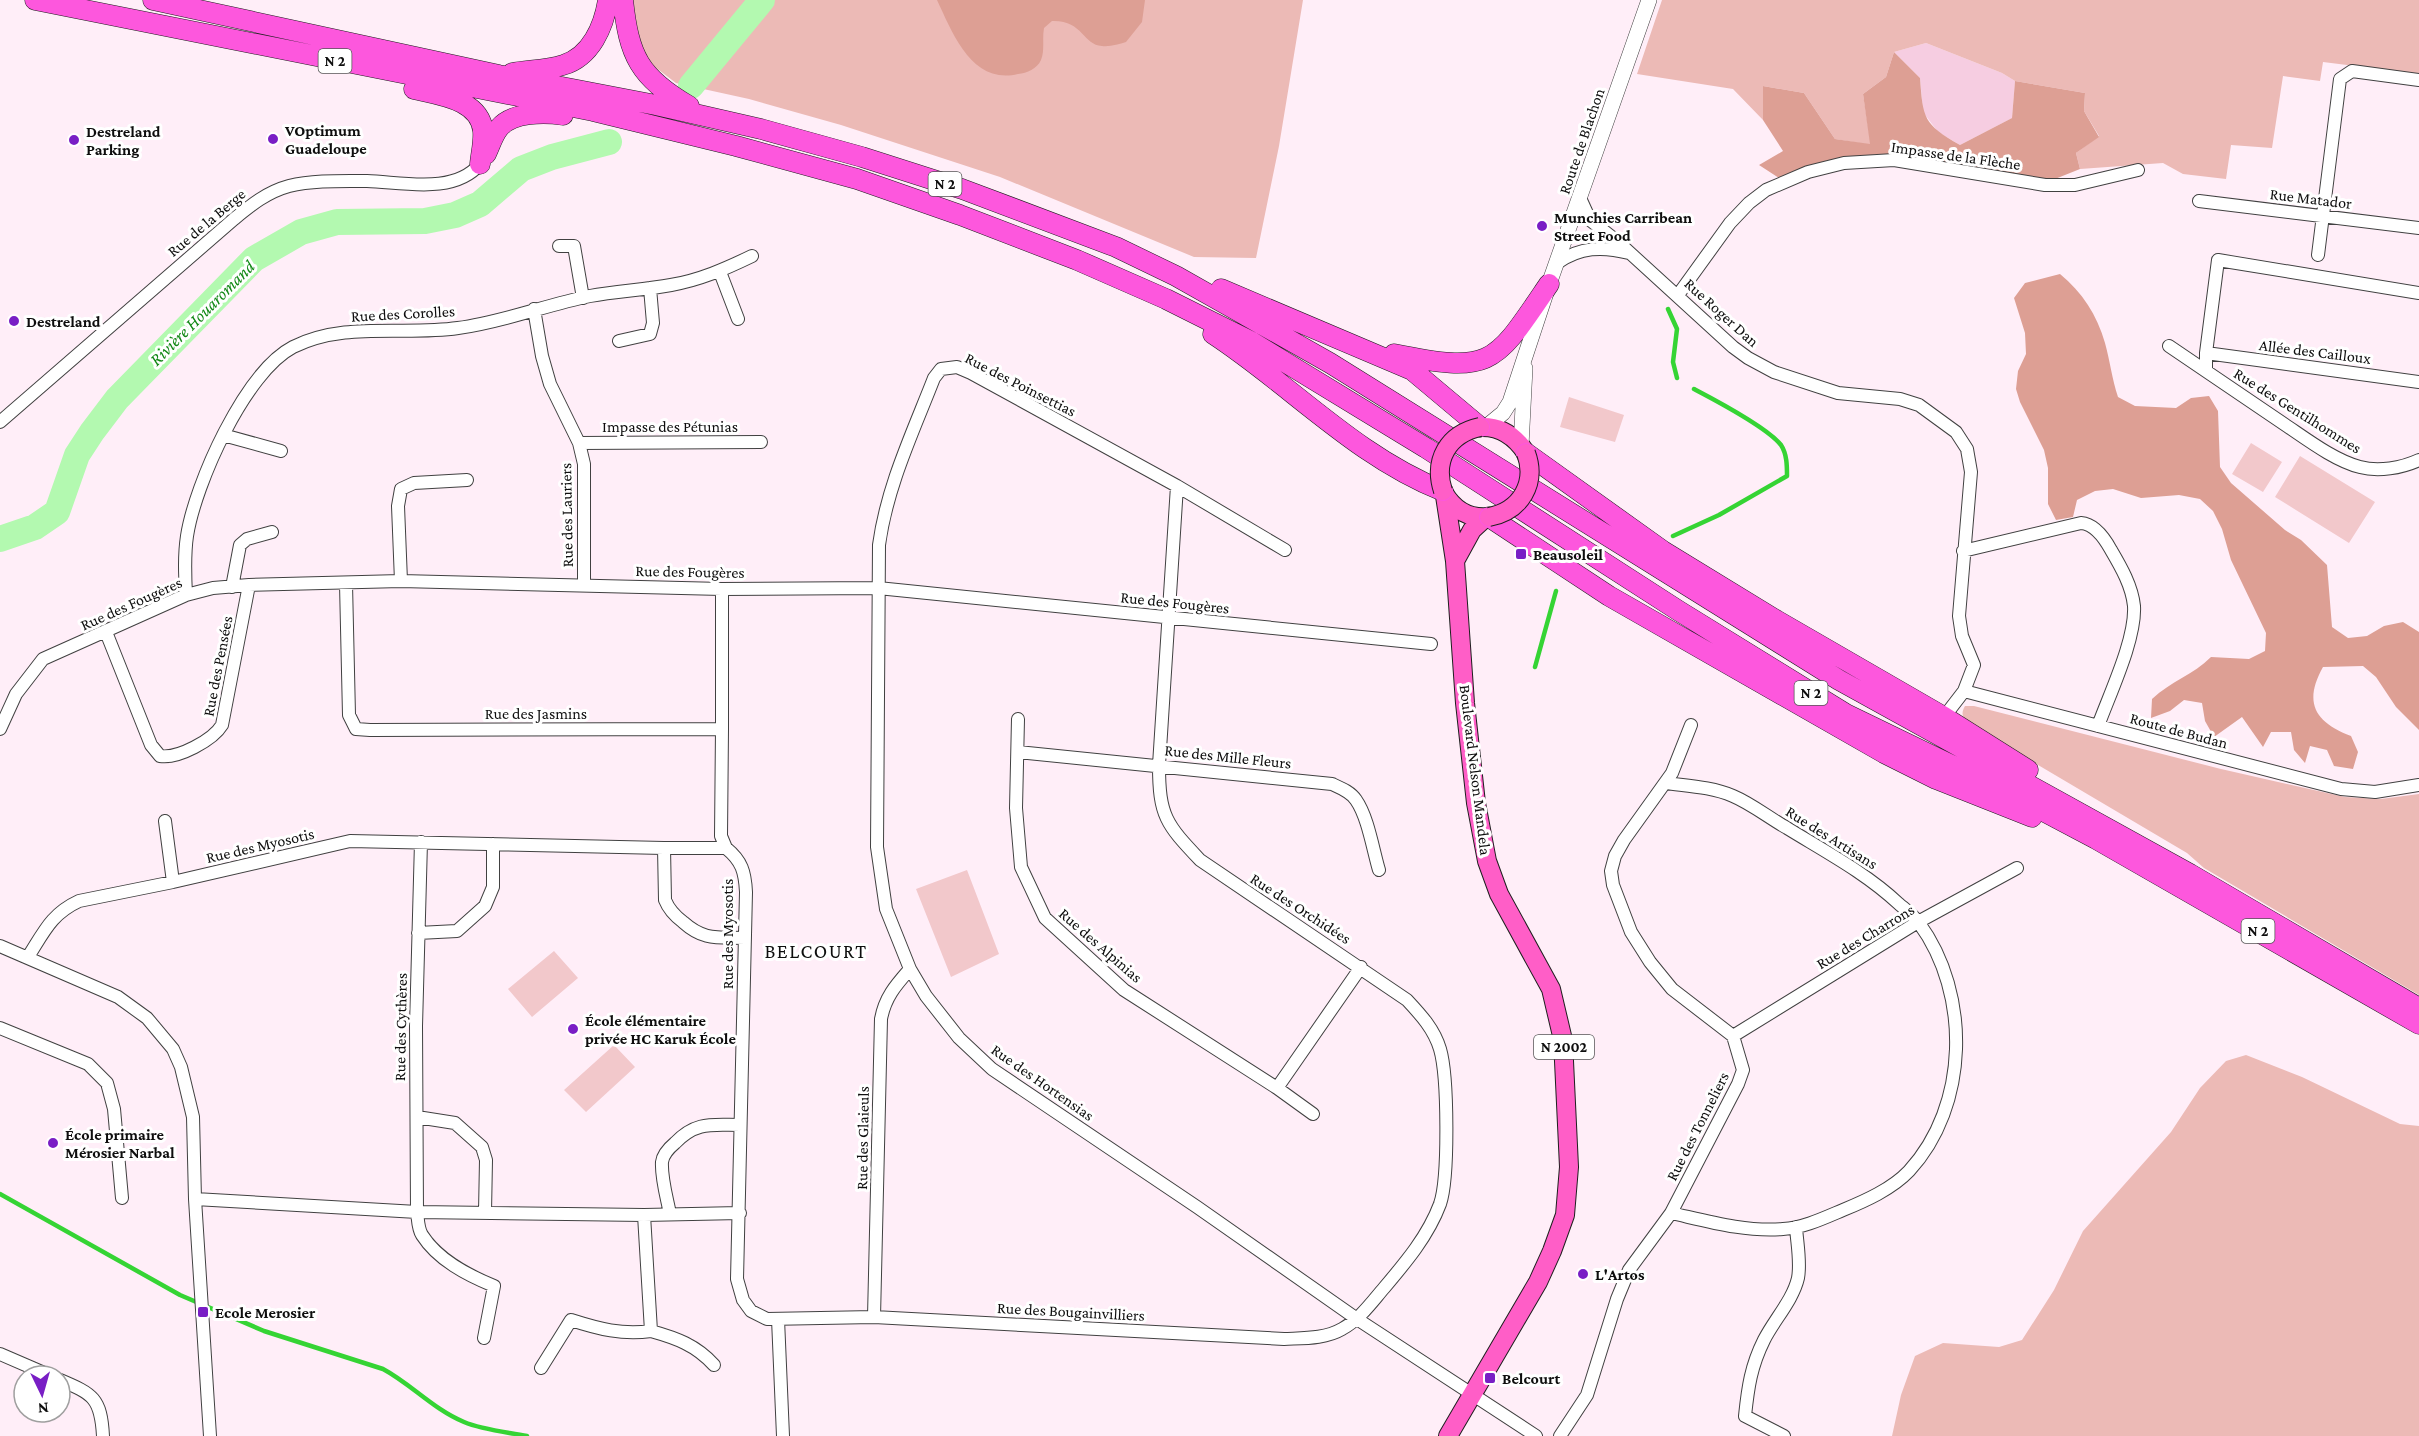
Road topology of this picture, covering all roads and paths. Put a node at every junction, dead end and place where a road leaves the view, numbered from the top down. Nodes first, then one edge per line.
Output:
1 (35, 0) edge
2 (153, 0) edge
3 (608, 0) edge
4 (623, 0) edge
5 (1649, 0) edge
6 (218, 38) junction
7 (499, 75) junction
8 (2419, 80) edge
9 (705, 115) junction
10 (675, 131) junction
11 (736, 146) junction
12 (480, 164) junction
13 (2138, 170) dead end
14 (1580, 198) junction
15 (2199, 201) dead end
16 (2324, 216) junction
17 (2419, 228) edge
18 (559, 246) dead end
19 (1630, 254) junction
20 (2318, 255) dead end
21 (752, 256) dead end
22 (1557, 263) junction
23 (720, 272) junction
24 (1176, 276) junction
25 (1549, 284) junction
26 (650, 288) junction
27 (2419, 293) edge
28 (1678, 295) junction
29 (583, 298) junction
30 (534, 309) junction
31 (738, 319) dead end
32 (619, 340) dead end
33 (1353, 345) junction
34 (2169, 346) dead end
35 (2206, 353) junction
36 (1525, 363) junction
37 (2206, 371) junction
38 (2419, 382) edge
39 (0, 422) edge
40 (1483, 427) junction
41 (223, 435) junction
42 (761, 442) dead end
43 (579, 443) junction
44 (1523, 449) junction
45 (281, 451) dead end
46 (2419, 460) edge
47 (468, 480) dead end
48 (1177, 486) junction
49 (1444, 494) junction
50 (1487, 518) junction
51 (272, 532) dead end
52 (1285, 550) dead end
53 (1963, 551) junction
54 (1455, 561) junction
55 (401, 581) junction
56 (346, 584) junction
57 (249, 585) junction
58 (584, 585) junction
59 (232, 587) junction
60 (878, 588) junction
61 (722, 589) junction
62 (186, 595) junction
63 (1169, 618) junction
64 (106, 632) junction
65 (1431, 644) dead end
66 (1964, 691) junction
67 (1944, 717) junction
68 (1018, 719) dead end
69 (1691, 725) dead end
70 (2098, 726) junction
71 (0, 729) edge
72 (722, 729) junction
73 (1018, 752) junction
74 (1159, 765) junction
75 (1666, 783) junction
76 (2419, 785) edge
77 (165, 821) dead end
78 (2100, 832) junction
79 (421, 842) junction
80 (493, 844) junction
81 (664, 848) junction
82 (726, 848) junction
83 (2017, 868) dead end
84 (1378, 870) dead end
85 (173, 882) junction
86 (1918, 922) junction
87 (418, 933) junction
88 (745, 938) junction
89 (0, 946) edge
90 (28, 957) junction
91 (1361, 967) junction
92 (910, 969) junction
93 (2419, 1008) edge
94 (2419, 1024) edge
95 (0, 1028) edge
96 (1733, 1036) junction
97 (1277, 1088) junction
98 (1313, 1114) dead end
99 (417, 1118) junction
100 (740, 1125) junction
101 (122, 1198) dead end
102 (195, 1199) junction
103 (417, 1212) junction
104 (485, 1212) junction
105 (740, 1213) junction
106 (1671, 1213) junction
107 (670, 1214) junction
108 (644, 1215) junction
109 (1796, 1227) junction
110 (874, 1317) junction
111 (778, 1319) junction
112 (1357, 1319) junction
113 (651, 1331) junction
114 (484, 1338) dead end
115 (0, 1354) edge
116 (23, 1364) edge
117 (714, 1365) dead end
118 (541, 1368) dead end
119 (72, 1385) edge
120 (1472, 1394) junction
121 (103, 1436) edge
122 (210, 1436) edge
123 (783, 1436) edge
124 (1448, 1436) edge
125 (1536, 1436) edge
126 (1560, 1436) edge
127 (1784, 1436) edge

1 - 6 highway, N 2
2 - 7 highway, N 2
3 - 7 highway
4 - 9 highway
5 - 14 street, Route de Blachon
6 - 10 highway, N 2
6 - 12 highway
7 - 9 highway, N 2
8 - 16 street
9 - 24 highway, N 2
10 - 11 highway, N 2
10 - 12 highway
11 - 49 highway
11 - 78 highway, N 2
12 - 39 street, Rue de la Berge
13 - 28 street, Impasse de la Flèche
14 - 19 street, Rue Roger Dan
14 - 22 street, Route de Blachon
15 - 16 street, Rue Matador
16 - 17 street, Rue Matador
16 - 20 street
18 - 29 street
19 - 22 street
19 - 28 street, Rue Roger Dan
21 - 23 street, Rue des Corolles
22 - 25 street, Route de Blachon
23 - 26 street, Rue des Corolles
23 - 31 street
24 - 33 highway
24 - 78 highway, N 2
25 - 33 highway
25 - 36 street, Route de Blachon
26 - 29 street, Rue des Corolles
26 - 32 street
27 - 35 street
28 - 53 street, Rue Roger Dan
29 - 30 street, Rue des Corolles
30 - 41 street, Rue des Corolles
30 - 43 street, Rue des Lauriers
33 - 40 highway
34 - 37 street, Rue des Gentilhommes
35 - 37 street
35 - 38 street, Allée des Cailloux
36 - 40 street, Route de Blachon
36 - 44 street, Route de Blachon
37 - 46 street, Rue des Gentilhommes
40 - 44 main road
40 - 49 main road, bridge
41 - 45 street
41 - 62 street, Rue des Corolles
42 - 43 street, Impasse des Pétunias
43 - 58 street, Rue des Lauriers
44 - 50 main road, bridge
44 - 67 highway
47 - 55 street
48 - 52 street, Rue des Poinsettias
48 - 60 street, Rue des Poinsettias
48 - 63 street, Rue des Orchidées
49 - 50 main road
49 - 54 main road, Boulevard Nelson Mandela / N 2002
50 - 54 main road
50 - 78 highway
51 - 59 street
53 - 66 street, Rue Roger Dan
53 - 70 street
54 - 120 main road, Boulevard Nelson Mandela / N 2002
55 - 56 street, Rue des Fougères
55 - 58 street, Rue des Fougères
56 - 57 street, Rue des Fougères
56 - 72 street, Rue des Jasmins
57 - 59 street, Rue des Fougères
57 - 64 street, Rue des Pensées
58 - 61 street, Rue des Fougères
59 - 62 street, Rue des Fougères
60 - 61 street, Rue des Fougères
60 - 63 street, Rue des Fougères
60 - 92 street, Rue des Hortensias
61 - 72 street
62 - 64 street, Rue des Fougères
63 - 65 street, Rue des Fougères
63 - 74 street, Rue des Orchidées
64 - 71 street, Rue des Fougères
66 - 67 street
66 - 70 street, Route de Budan
67 - 78 highway
68 - 73 street, Rue des Alpinias
69 - 75 street
70 - 76 street, Route de Budan
72 - 82 street
73 - 74 street, Rue des Mille Fleurs
73 - 97 street, Rue des Alpinias
74 - 84 street, Rue des Mille Fleurs
74 - 91 street, Rue des Orchidées
75 - 86 street, Rue des Artisans
75 - 96 street
77 - 85 street
78 - 93 highway, N 2
78 - 94 highway, N 2
79 - 80 street, Rue des Myosotis
79 - 85 street, Rue des Myosotis
79 - 87 street, Rue des Cythères
80 - 81 street, Rue des Myosotis
80 - 87 street
81 - 82 street, Rue des Myosotis
81 - 88 street
82 - 88 street, Rue des Myosotis
83 - 86 street, Rue des Charrons
85 - 90 street, Rue des Myosotis
86 - 96 street, Rue des Charrons
86 - 109 street, Rue des Artisans
87 - 99 street, Rue des Cythères
88 - 100 street, Rue des Myosotis
89 - 90 street
90 - 102 street
91 - 97 street
91 - 112 street, Rue des Orchidées
92 - 110 street, Rue des Glaieuls
92 - 112 street, Rue des Hortensias
95 - 101 street
96 - 106 street, Rue des Tonneliers
97 - 98 street, Rue des Alpinias
99 - 103 street, Rue des Cythères
99 - 104 street
100 - 105 street, Rue des Myosotis
100 - 107 street
102 - 103 street
102 - 122 street
103 - 104 street
103 - 114 street, Rue des Cythères
104 - 108 street
105 - 107 street
105 - 111 street, Rue des Myosotis
106 - 109 street, Rue des Artisans
106 - 126 street, Rue des Tonneliers
107 - 108 street
108 - 113 street
109 - 127 street
110 - 111 street, Rue des Bougainvilliers
110 - 112 street, Rue des Bougainvilliers
111 - 123 street
112 - 120 street, Rue des Hortensias
113 - 117 street
113 - 118 street
115 - 116 street
119 - 121 street
120 - 124 main road, Boulevard Nelson Mandela / N 2002
120 - 125 street, Rue des Hortensias

